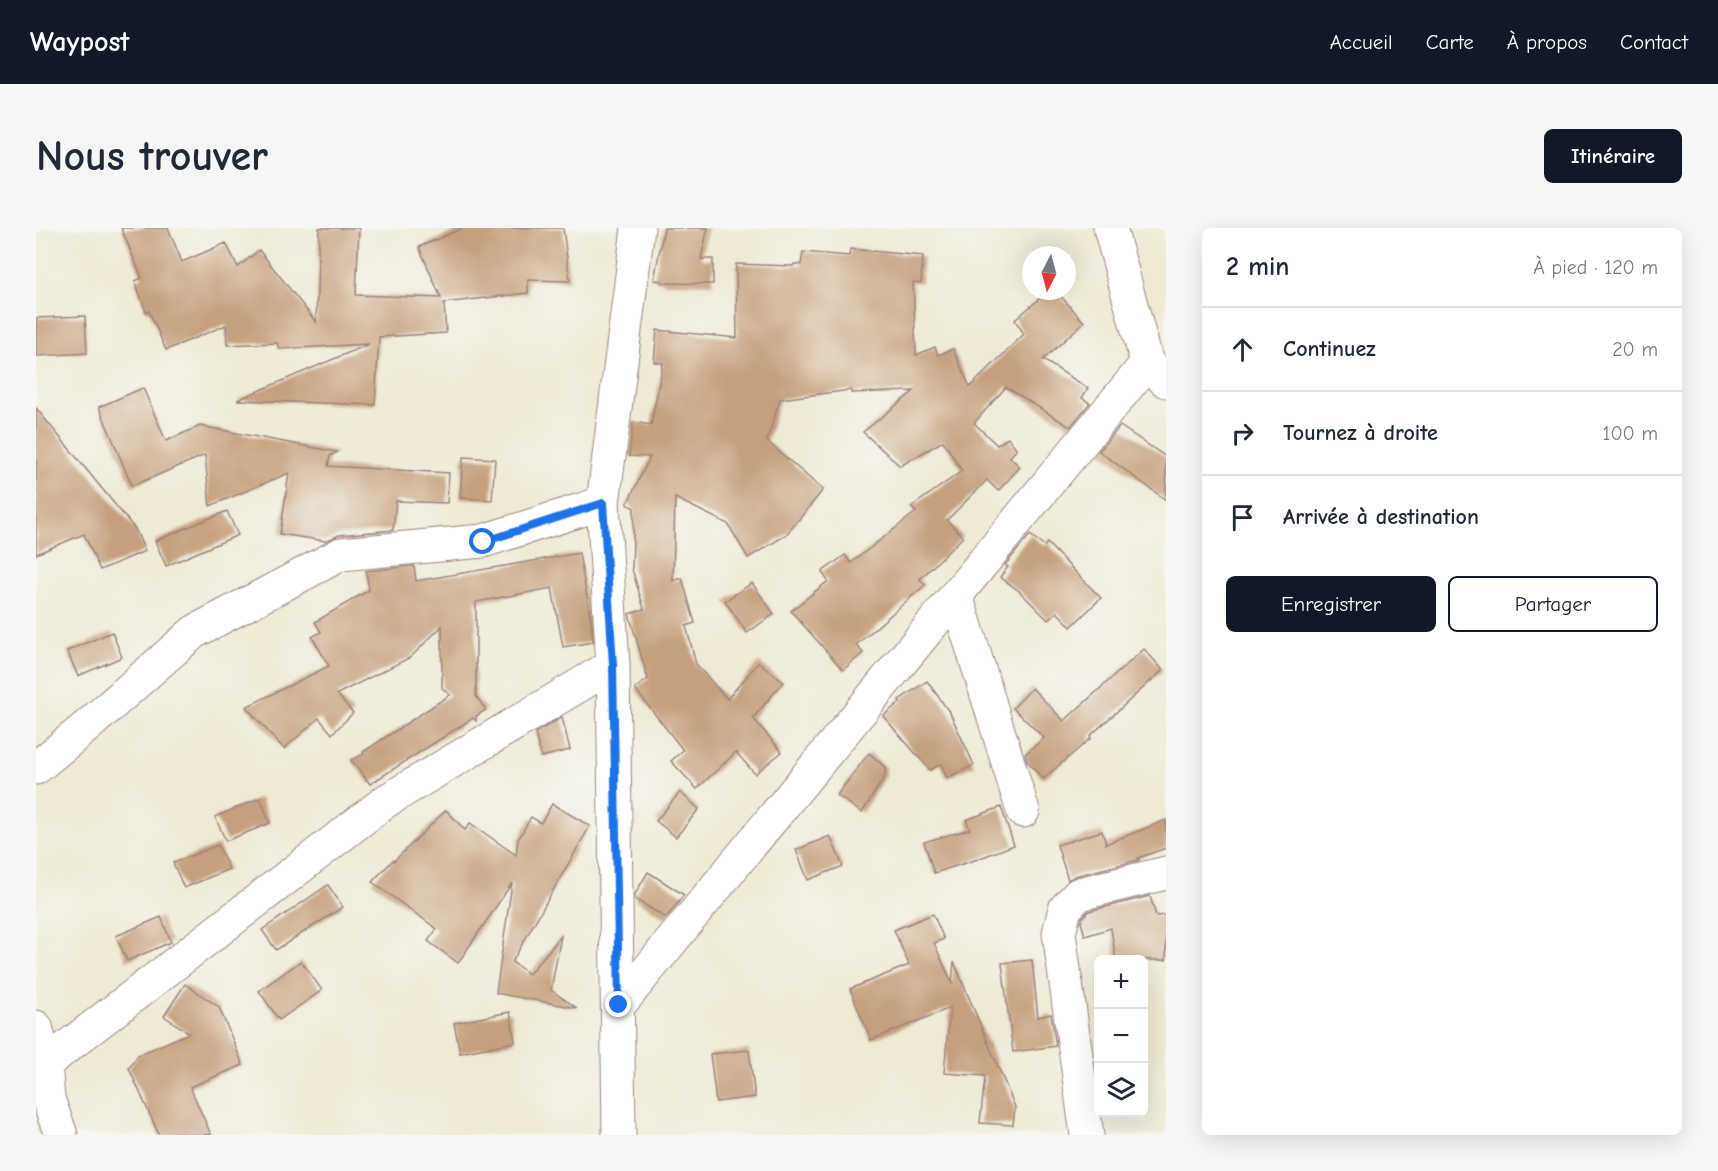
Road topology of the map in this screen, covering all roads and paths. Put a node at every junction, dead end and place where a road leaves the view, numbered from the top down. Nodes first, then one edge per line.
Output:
1 (638, 228) edge
2 (1110, 228) edge
3 (1157, 372) edge
4 (603, 503) junction
5 (956, 595) junction
6 (613, 665) junction
7 (36, 768) edge
8 (1023, 811) dead end
9 (1166, 873) edge
10 (619, 1005) junction
11 (36, 1027) edge
12 (45, 1064) junction
13 (61, 1135) edge
14 (620, 1135) edge
15 (1087, 1135) edge

1 - 4 street
2 - 3 street
3 - 5 street
4 - 6 street
4 - 7 street
5 - 8 street
5 - 10 street
6 - 10 street
6 - 12 street
9 - 15 street
10 - 14 street
11 - 12 street
12 - 13 street

